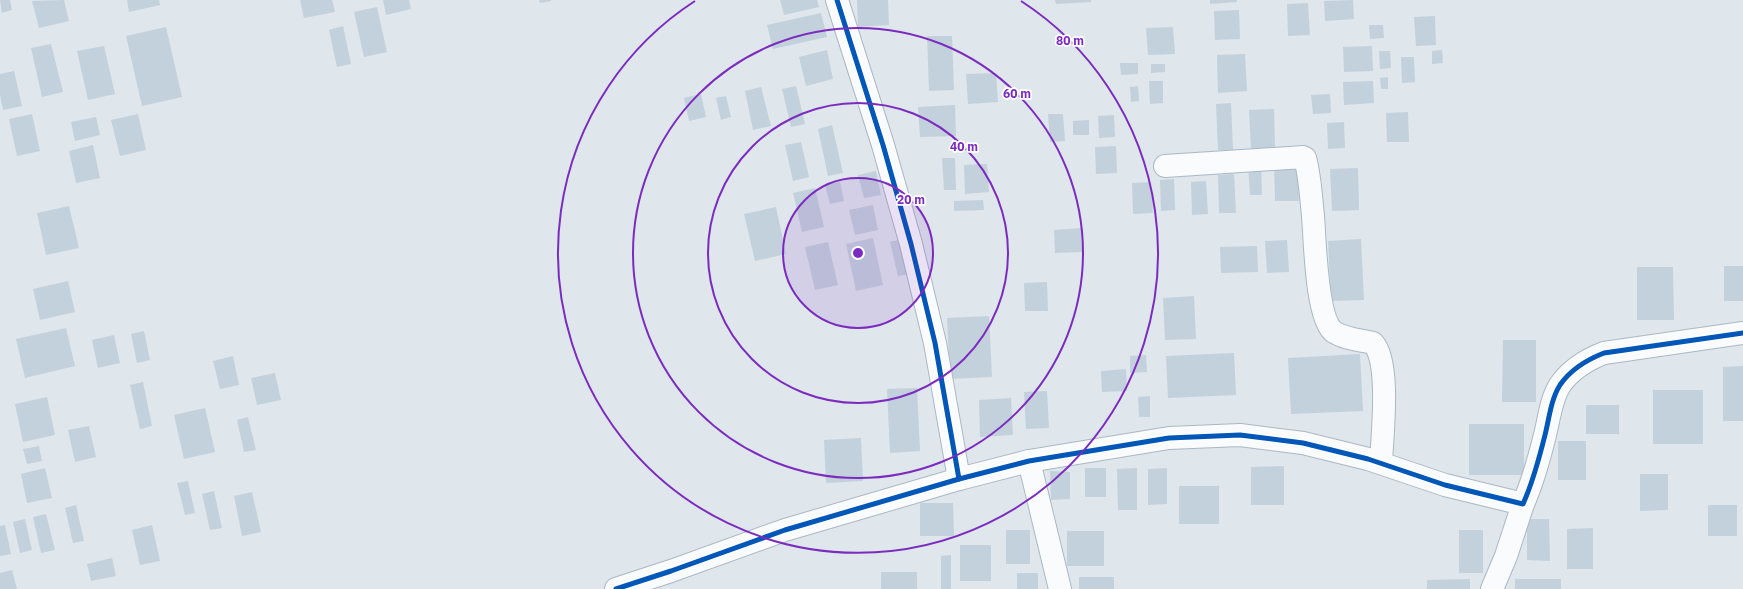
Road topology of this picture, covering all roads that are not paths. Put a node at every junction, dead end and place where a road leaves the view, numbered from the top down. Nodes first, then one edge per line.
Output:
1 (837, 0) edge
2 (1165, 166) dead end
3 (1743, 333) edge
4 (1029, 461) junction
5 (1386, 465) junction
6 (959, 479) junction
7 (1523, 504) junction
8 (675, 580) edge
9 (616, 589) edge
10 (1060, 589) edge
11 (1492, 589) edge

1 - 6 street
2 - 5 street
3 - 7 street
4 - 5 street
4 - 6 street
4 - 10 street
5 - 7 street
6 - 8 street
7 - 11 street
8 - 9 street

